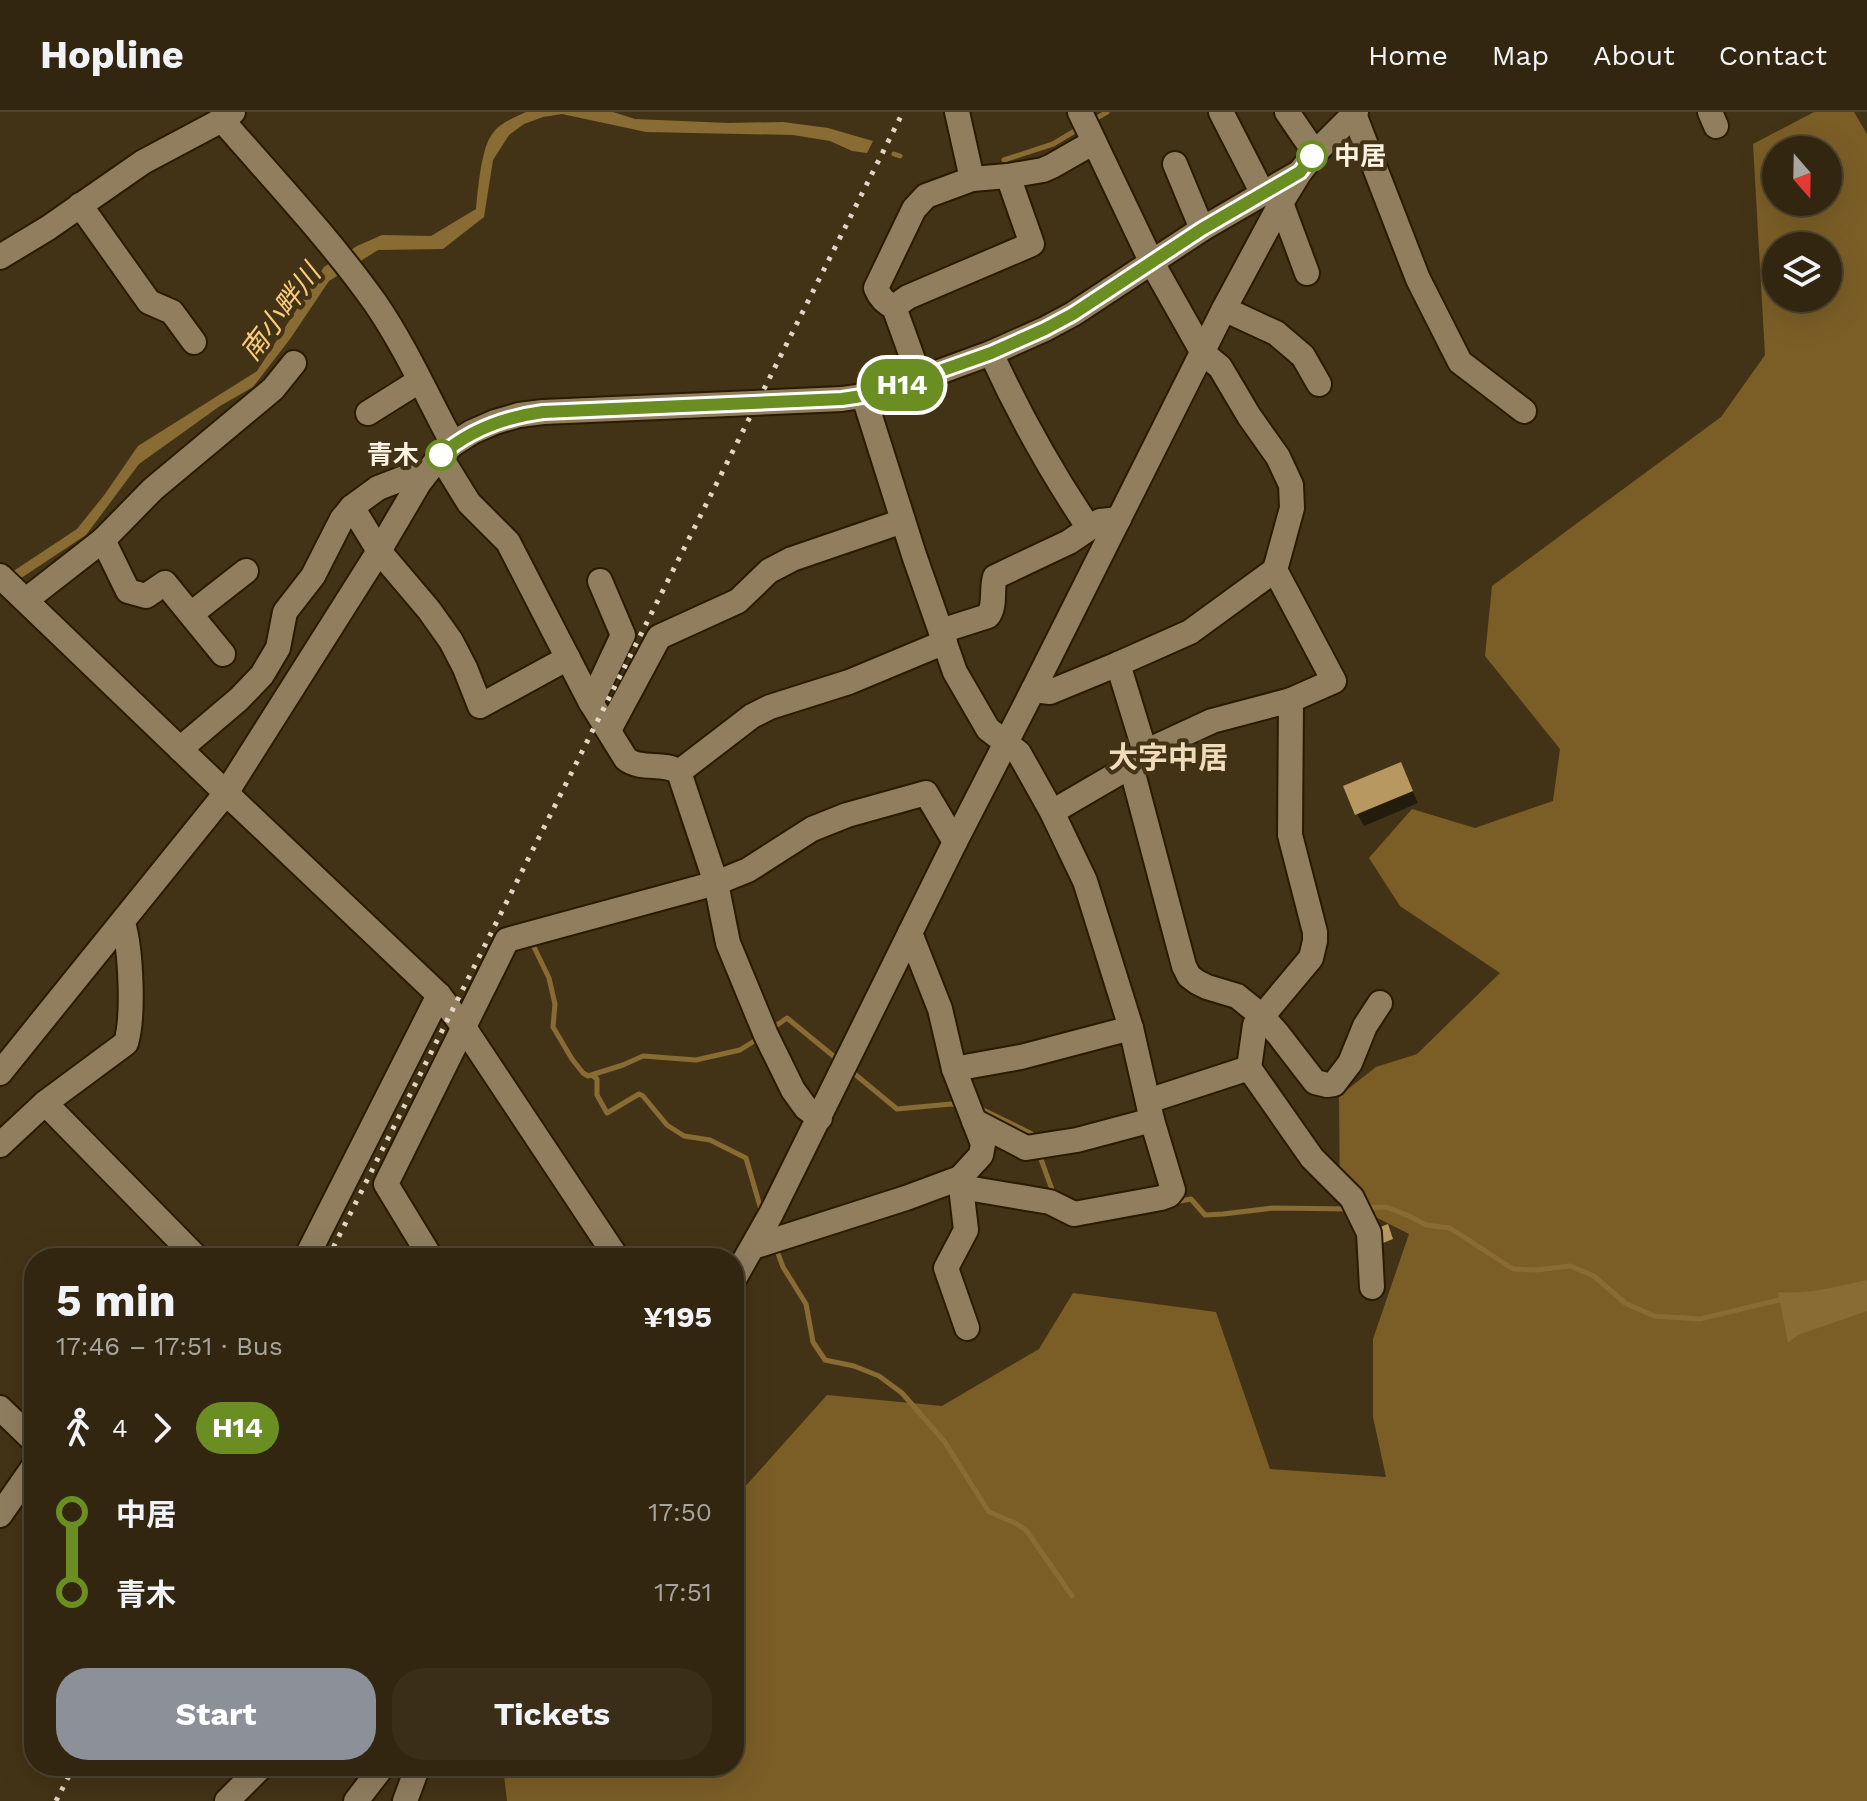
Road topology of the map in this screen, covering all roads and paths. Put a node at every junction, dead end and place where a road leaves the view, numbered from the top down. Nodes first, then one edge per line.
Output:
1 (957, 112) edge
2 (1221, 112) edge
3 (1287, 112) edge
4 (1355, 113) edge
5 (213, 118) edge
6 (1088, 129) edge
7 (1315, 153) junction
8 (1175, 164) dead end
9 (1008, 176) junction
10 (972, 179) junction
11 (1272, 198) junction
12 (80, 205) junction
13 (1202, 229) junction
14 (0, 257) edge
15 (1151, 261) junction
16 (1307, 273) dead end
17 (894, 307) junction
18 (1224, 309) junction
19 (194, 342) dead end
20 (991, 353) junction
21 (1203, 353) junction
22 (294, 363) dead end
23 (920, 379) junction
24 (419, 381) junction
25 (1319, 384) dead end
26 (864, 397) junction
27 (1524, 411) dead end
28 (368, 413) dead end
29 (440, 457) junction
30 (352, 507) junction
31 (1119, 519) junction
32 (903, 521) junction
33 (1089, 528) junction
34 (103, 540) junction
35 (379, 551) junction
36 (1275, 570) junction
37 (246, 571) dead end
38 (0, 576) edge
39 (600, 581) dead end
40 (23, 597) junction
41 (191, 614) junction
42 (943, 637) junction
43 (223, 654) dead end
44 (568, 658) junction
45 (1118, 664) junction
46 (1033, 690) junction
47 (1291, 700) junction
48 (591, 703) junction
49 (609, 730) junction
50 (1005, 743) junction
51 (180, 749) junction
52 (1138, 759) junction
53 (679, 772) junction
54 (226, 793) junction
55 (1052, 812) junction
56 (955, 842) junction
57 (716, 883) junction
58 (123, 923) junction
59 (910, 933) junction
60 (439, 995) junction
61 (1380, 1003) dead end
62 (1262, 1016) junction
63 (463, 1026) junction
64 (1131, 1028) junction
65 (1249, 1068) junction
66 (954, 1069) junction
67 (0, 1073) edge
68 (45, 1103) junction
69 (1150, 1110) junction
70 (820, 1118) junction
71 (974, 1121) junction
72 (0, 1145) edge
73 (960, 1183) junction
74 (753, 1247) junction
75 (187, 1248) edge
76 (311, 1248) edge
77 (425, 1248) edge
78 (610, 1248) edge
79 (744, 1262) edge
80 (1372, 1287) dead end
81 (967, 1328) dead end
82 (0, 1408) edge
83 (24, 1431) edge
84 (24, 1480) edge
85 (0, 1515) edge
86 (252, 1776) edge
87 (375, 1776) edge
88 (414, 1776) edge
89 (227, 1801) edge
90 (356, 1801) edge
91 (405, 1801) edge

1 - 10 street
2 - 11 street
3 - 7 street
4 - 7 street
4 - 27 street
5 - 12 street
5 - 24 street
6 - 9 street
6 - 15 street
7 - 11 street
8 - 13 street
9 - 10 street
9 - 17 street
10 - 17 street
11 - 13 street
11 - 16 street
11 - 18 street
12 - 14 street
12 - 19 street
13 - 15 street
15 - 20 street
15 - 21 street
17 - 23 street
18 - 21 street
18 - 25 street
20 - 23 street
20 - 33 street
21 - 31 street
21 - 36 street
22 - 34 street
23 - 26 street
24 - 28 street
24 - 29 street
26 - 29 street
26 - 32 street
29 - 30 street
29 - 35 street
29 - 44 street
30 - 35 street
30 - 51 street
31 - 33 street
31 - 46 street
32 - 42 street
32 - 49 street
33 - 42 street
34 - 40 street
34 - 41 street
35 - 44 street
35 - 54 street
36 - 45 street
36 - 47 street
37 - 41 street
38 - 40 street
39 - 48 street
40 - 51 street
41 - 43 street
42 - 50 street
42 - 53 street
44 - 48 street
45 - 46 street
45 - 52 street
46 - 50 street
47 - 52 street
47 - 62 street
48 - 49 street
49 - 53 street
50 - 55 street
50 - 56 street
51 - 54 street
52 - 55 street
52 - 62 street
53 - 57 street
54 - 58 street
54 - 60 street
55 - 64 street
56 - 57 street
56 - 59 street
57 - 63 street
57 - 70 street
58 - 67 street
58 - 68 street
59 - 66 street
59 - 70 street
60 - 63 street
60 - 76 street
61 - 62 street
62 - 65 street
63 - 77 street
63 - 78 street
64 - 66 street
64 - 69 street
65 - 69 street
65 - 80 street
66 - 71 street
68 - 72 street
68 - 75 street
69 - 71 street
69 - 73 street
70 - 74 street
71 - 73 street
73 - 74 street
73 - 81 street
74 - 79 street
82 - 83 street
84 - 85 street
86 - 89 street
87 - 90 street
88 - 91 street

